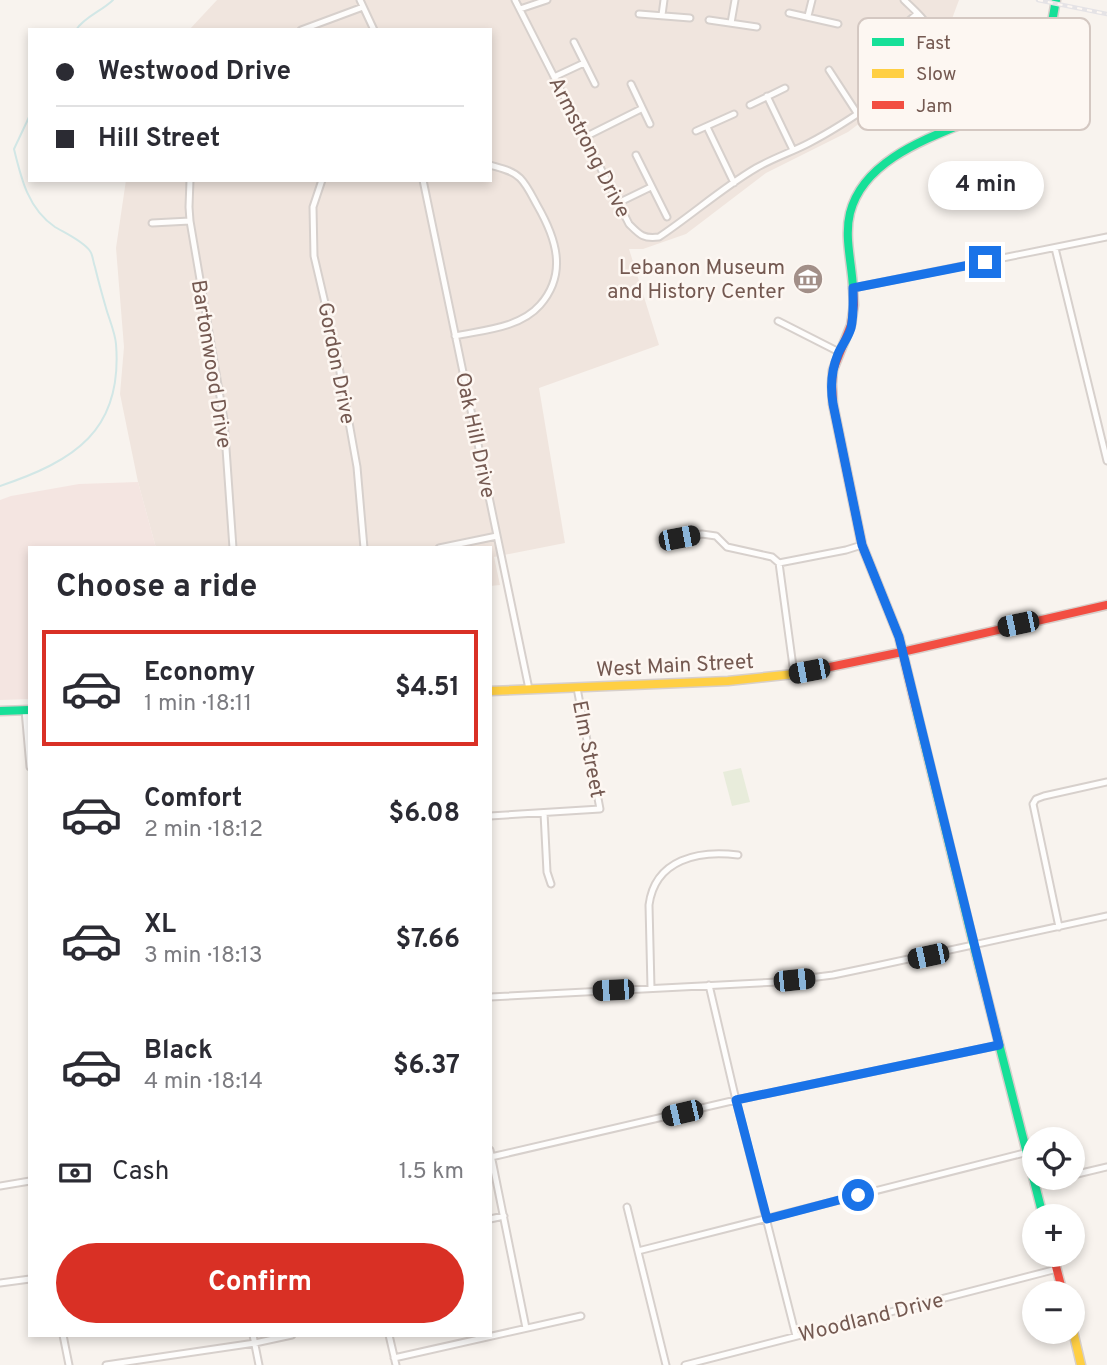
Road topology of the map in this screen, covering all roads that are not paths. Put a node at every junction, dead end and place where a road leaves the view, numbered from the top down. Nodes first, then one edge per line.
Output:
1 (360, 0) edge
2 (515, 0) edge
3 (547, 0) edge
4 (664, 0) edge
5 (735, 0) edge
6 (812, 0) edge
7 (904, 0) edge
8 (1056, 0) edge
9 (363, 7) junction
10 (520, 9) junction
11 (789, 13) dead end
12 (639, 14) dead end
13 (917, 14) junction
14 (662, 15) junction
15 (808, 16) junction
16 (690, 18) dead end
17 (912, 18) edge
18 (921, 18) edge
19 (1053, 18) edge
20 (709, 20) dead end
21 (731, 23) junction
22 (838, 24) dead end
23 (757, 27) dead end
24 (306, 28) edge
25 (372, 28) edge
26 (573, 42) dead end
27 (584, 63) junction
28 (829, 70) dead end
29 (554, 77) junction
30 (595, 84) dead end
31 (631, 84) dead end
32 (785, 88) dead end
33 (767, 96) junction
34 (750, 105) dead end
35 (642, 109) junction
36 (857, 113) joint
37 (734, 114) dead end
38 (650, 124) dead end
39 (707, 127) junction
40 (939, 130) edge
41 (947, 130) edge
42 (696, 131) dead end
43 (940, 133) junction
44 (585, 137) junction
45 (793, 150) junction
46 (636, 155) dead end
47 (492, 167) edge
48 (190, 182) edge
49 (321, 182) edge
50 (423, 182) edge
51 (734, 183) junction
52 (651, 187) junction
53 (618, 203) junction
54 (667, 218) dead end
55 (190, 222) junction
56 (152, 223) dead end
57 (1107, 237) edge
58 (1055, 248) junction
59 (853, 288) junction
60 (778, 321) dead end
61 (455, 335) junction
62 (839, 352) junction
63 (1107, 461) edge
64 (497, 536) junction
65 (679, 538) dead end
66 (862, 545) junction
67 (233, 546) edge
68 (364, 546) edge
69 (449, 546) edge
70 (779, 562) junction
71 (1107, 605) edge
72 (902, 652) junction
73 (794, 674) junction
74 (577, 688) junction
75 (529, 689) junction
76 (492, 691) edge
77 (28, 710) edge
78 (0, 711) edge
79 (1107, 782) edge
80 (544, 813) junction
81 (492, 816) edge
82 (738, 855) dead end
83 (551, 884) dead end
84 (1107, 916) edge
85 (1059, 927) junction
86 (974, 946) junction
87 (709, 985) junction
88 (651, 988) junction
89 (492, 997) edge
90 (999, 1045) junction
91 (736, 1100) junction
92 (1022, 1130) edge
93 (492, 1153) edge
94 (1022, 1153) edge
95 (492, 1158) edge
96 (1107, 1167) edge
97 (1085, 1172) edge
98 (28, 1181) edge
99 (0, 1186) edge
100 (627, 1207) dead end
101 (504, 1216) junction
102 (492, 1219) edge
103 (767, 1219) junction
104 (638, 1251) junction
105 (1057, 1269) joint
106 (28, 1279) edge
107 (1060, 1281) edge
108 (0, 1283) edge
109 (581, 1316) dead end
110 (526, 1328) junction
111 (492, 1336) edge
112 (796, 1336) junction
113 (63, 1337) edge
114 (254, 1337) edge
115 (283, 1337) edge
116 (389, 1337) edge
117 (486, 1337) edge
118 (255, 1343) junction
119 (1076, 1344) edge
120 (394, 1358) junction
121 (69, 1365) edge
122 (107, 1365) edge
123 (259, 1365) edge
124 (396, 1365) edge
125 (666, 1365) edge
126 (685, 1365) edge
127 (1081, 1365) edge

1 - 9 street
2 - 10 street, Armstrong Drive
3 - 10 street
4 - 14 street
5 - 21 street
6 - 15 street
7 - 13 street, Armstrong Drive
8 - 19 street
9 - 24 street
9 - 25 street
10 - 29 street, Armstrong Drive
11 - 15 street
12 - 14 street
13 - 17 street
13 - 18 street, Armstrong Drive
14 - 16 street
15 - 22 street
20 - 21 street
21 - 23 street
26 - 27 street
27 - 29 street
27 - 30 street
28 - 36 street
29 - 44 street, Armstrong Drive
31 - 35 street
32 - 33 street
33 - 34 street
33 - 45 street
35 - 38 street
35 - 44 street
36 - 45 street, Armstrong Drive
37 - 39 street
39 - 42 street
39 - 51 street
40 - 43 street
41 - 43 street
43 - 59 street
44 - 53 street, Armstrong Drive
45 - 51 street, Armstrong Drive
46 - 52 street
47 - 61 street
48 - 55 street, Bartonwood Drive
49 - 68 street, Gordon Drive
50 - 61 street, Oak Hill Drive
51 - 53 street, Armstrong Drive
52 - 53 street
52 - 54 street
55 - 56 street
55 - 67 street, Bartonwood Drive
57 - 58 street
58 - 59 street
58 - 63 street
59 - 62 street
60 - 62 street
61 - 64 street, Oak Hill Drive
62 - 66 street
64 - 69 street
64 - 75 street, Oak Hill Drive
65 - 70 street
66 - 70 street
66 - 72 street
70 - 73 street
71 - 72 street, West Main Street
72 - 73 street, West Main Street
72 - 86 street
73 - 74 street, West Main Street
74 - 75 street, West Main Street
74 - 80 street, Elm Street
75 - 76 street, West Main Street
77 - 78 street
79 - 85 street
80 - 81 street
80 - 83 street
82 - 88 street
84 - 85 street
85 - 86 street
86 - 87 street
86 - 90 street
87 - 88 street
87 - 91 street
88 - 89 street
90 - 91 street
90 - 92 street
91 - 93 street
91 - 103 street
94 - 103 street
95 - 101 street
96 - 97 street
98 - 99 street
100 - 104 street
101 - 102 street
101 - 110 street
103 - 104 street
103 - 112 street
104 - 125 street
105 - 107 street
105 - 112 street, Woodland Drive
106 - 108 street
109 - 110 street
110 - 111 street
112 - 126 street, Woodland Drive
113 - 121 street
114 - 118 street
115 - 118 street
116 - 120 street
117 - 120 street
118 - 122 street
118 - 123 street
119 - 127 street
120 - 124 street

